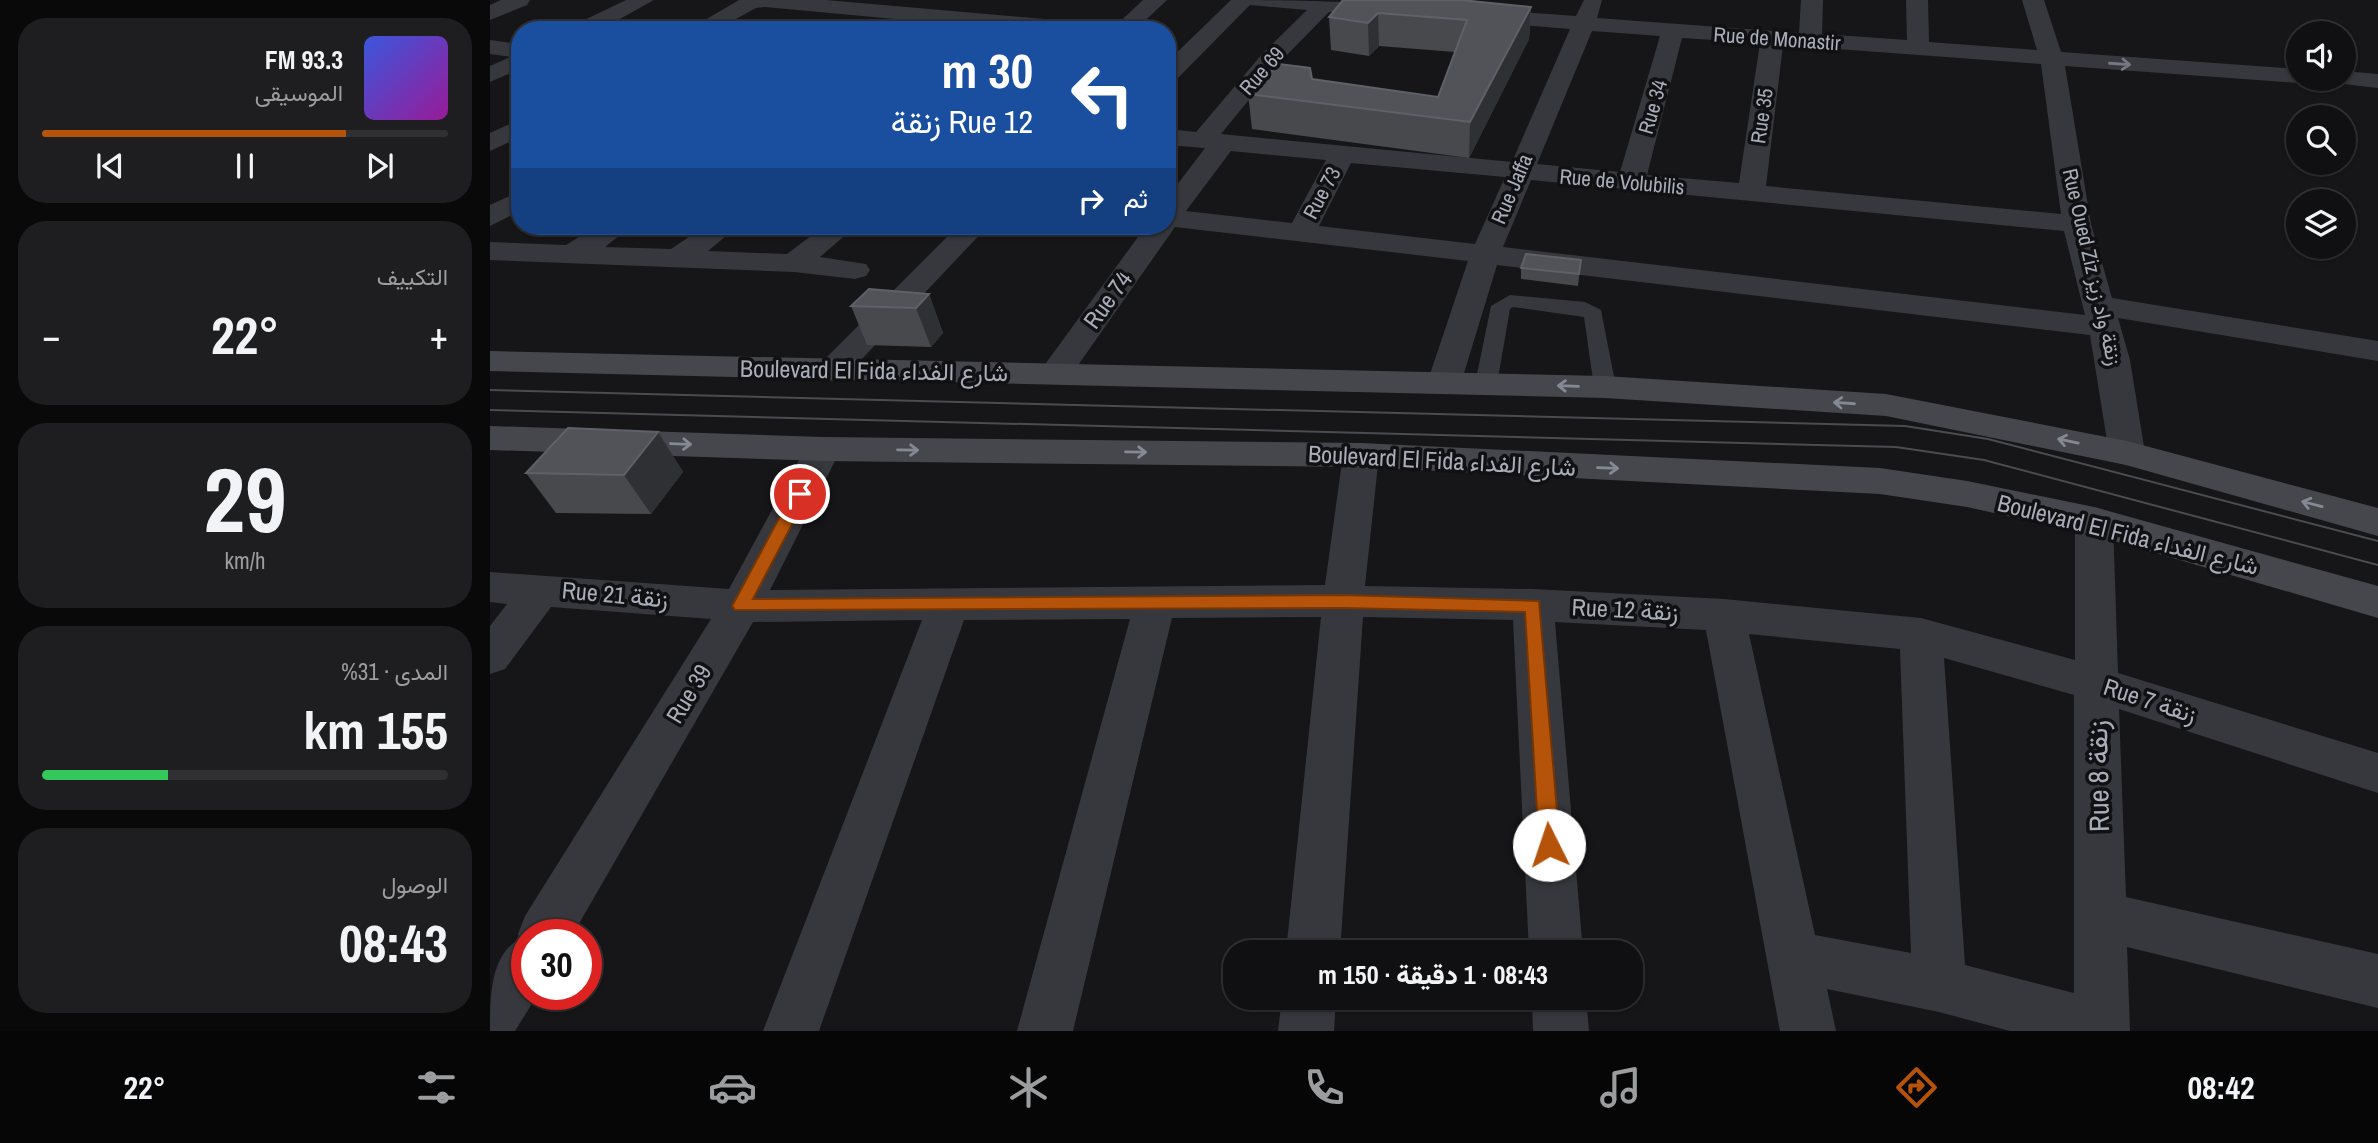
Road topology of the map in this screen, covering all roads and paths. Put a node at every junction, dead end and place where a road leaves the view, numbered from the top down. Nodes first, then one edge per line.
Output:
1 (519, 0) edge
2 (643, 0) edge
3 (1156, 0) edge
4 (1243, 0) edge
5 (1257, 0) edge
6 (1593, 0) edge
7 (1812, 0) edge
8 (1917, 0) edge
9 (2033, 0) edge
10 (1382, 4) edge
11 (1324, 5) junction
12 (843, 7) junction
13 (1420, 12) edge
14 (490, 13) edge
15 (1461, 15) edge
16 (934, 16) junction
17 (600, 21) edge
18 (716, 21) edge
19 (820, 21) edge
20 (927, 21) edge
21 (990, 21) edge
22 (1132, 21) edge
23 (1584, 23) junction
24 (1673, 31) junction
25 (1772, 39) junction
26 (1810, 42) junction
27 (490, 47) edge
28 (1918, 49) junction
29 (511, 50) edge
30 (2052, 60) junction
31 (511, 64) edge
32 (1176, 67) edge
33 (490, 75) edge
34 (2286, 75) edge
35 (2356, 80) edge
36 (2378, 81) edge
37 (511, 132) edge
38 (1176, 138) edge
39 (1214, 141) junction
40 (490, 143) edge
41 (1343, 153) junction
42 (1520, 172) junction
43 (1631, 183) junction
44 (1751, 193) junction
45 (1176, 202) edge
46 (511, 204) edge
47 (490, 217) edge
48 (1176, 218) edge
49 (2077, 224) junction
50 (1301, 233) junction
51 (603, 235) edge
52 (711, 235) edge
53 (830, 235) edge
54 (965, 235) edge
55 (1155, 235) edge
56 (490, 251) edge
57 (1486, 253) junction
58 (571, 255) junction
59 (678, 258) junction
60 (794, 263) junction
61 (855, 270) dead end
62 (2101, 316) junction
63 (2378, 351) edge
64 (490, 361) edge
65 (832, 371) junction
66 (1055, 374) junction
67 (1444, 383) junction
68 (1486, 384) junction
69 (1605, 387) junction
70 (490, 438) edge
71 (823, 449) junction
72 (2127, 453) junction
73 (1361, 455) junction
74 (2094, 521) junction
75 (2378, 522) edge
76 (490, 587) edge
77 (542, 589) junction
78 (1343, 601) junction
79 (950, 602) junction
80 (2378, 602) edge
81 (1155, 603) junction
82 (1533, 605) junction
83 (741, 606) junction
84 (1724, 615) junction
85 (1921, 635) junction
86 (490, 657) edge
87 (2097, 684) junction
88 (2375, 779) edge
89 (2100, 916) junction
90 (553, 919) edge
91 (1314, 940) edge
92 (1555, 940) edge
93 (1795, 957) junction
94 (2378, 981) edge
95 (1939, 985) junction
96 (511, 988) edge
97 (1308, 1010) edge
98 (1560, 1010) edge
99 (490, 1021) edge
100 (2102, 1029) edge
101 (790, 1031) edge
102 (1045, 1031) edge
103 (1306, 1031) edge
104 (1562, 1031) edge
105 (1808, 1031) edge

1 - 14 street
2 - 17 street
3 - 22 street
4 - 32 street
5 - 11 street
6 - 23 street, Rue Jaffa
7 - 26 street
8 - 28 street
9 - 30 street, Rue Oued Ziz زنقة واد زيز
10 - 11 street
10 - 13 street
11 - 39 street, Rue 69
12 - 16 street
12 - 18 street
12 - 19 street
15 - 23 street, Rue de Monastir
16 - 20 street
16 - 21 street
23 - 24 street, Rue de Monastir
23 - 42 street, Rue Jaffa
24 - 25 street, Rue de Monastir
24 - 43 street, Rue 34
25 - 26 street, Rue de Monastir
25 - 44 street, Rue 35
26 - 28 street, Rue de Monastir
27 - 29 street
28 - 30 street, Rue de Monastir
30 -> 34 street, Rue de Monastir
30 - 49 street, Rue Oued Ziz زنقة واد زيز
31 - 33 street
35 - 36 street
37 - 40 street
38 - 39 street, Rue de Volubilis
39 - 41 street, Rue de Volubilis
39 - 45 street
41 - 42 street, Rue de Volubilis
41 - 50 street, Rue 73
42 - 43 street, Rue de Volubilis
42 - 57 street, Rue Jaffa
43 - 44 street, Rue de Volubilis
44 - 49 street, Rue de Volubilis
46 - 47 street
48 - 50 street
49 - 62 street, Rue Oued Ziz زنقة واد زيز
50 - 57 street
51 - 58 street
52 - 59 street
53 - 60 street
54 - 65 street
55 - 66 street, Rue 74
56 - 58 street
57 - 62 street
57 - 67 street, Rue Jaffa
58 - 59 street
59 - 60 street
60 - 61 street
62 - 63 street
62 - 72 street, Rue Oued Ziz زنقة واد زيز
64 - 65 main road, Boulevard El Fida شارع الفداء
65 - 66 main road, Boulevard El Fida شارع الفداء
66 - 67 main road, Boulevard El Fida شارع الفداء
67 - 68 main road, Boulevard El Fida شارع الفداء
69 -> 68 main road, Boulevard El Fida شارع الفداء
68 - 69 lane
72 -> 69 main road, Boulevard El Fida شارع الفداء
70 -> 71 main road, Boulevard El Fida شارع الفداء
71 -> 73 main road, Boulevard El Fida شارع الفداء
71 - 83 street, Rue 39
75 -> 72 main road, Boulevard El Fida شارع الفداء
73 -> 74 main road, Boulevard El Fida شارع الفداء
73 - 78 street
74 - 80 main road, Boulevard El Fida شارع الفداء
74 - 87 street, Rue 8 زنقة
76 - 77 street, Rue 21 زنقة
77 - 83 street, Rue 21 زنقة
77 - 86 street
78 - 81 street, Rue 12 زنقة
78 - 82 street, Rue 12 زنقة
78 - 91 street
79 - 81 street, Rue 12 زنقة
79 - 83 street, Rue 12 زنقة
79 - 101 street
81 - 102 street
82 - 84 street, Rue 12 زنقة
82 - 92 street
83 - 90 street, Rue 39
84 - 85 street, Rue 12 زنقة
84 - 93 street
85 - 87 street, Rue 7 زنقة
85 - 95 street
87 - 88 street, Rue 7 زنقة
87 - 89 street, Rue 8 زنقة
89 - 94 street
89 - 100 street, Rue 8 زنقة
93 - 95 street
93 - 105 street
95 - 100 street
96 - 99 street
97 - 103 street
98 - 104 street

